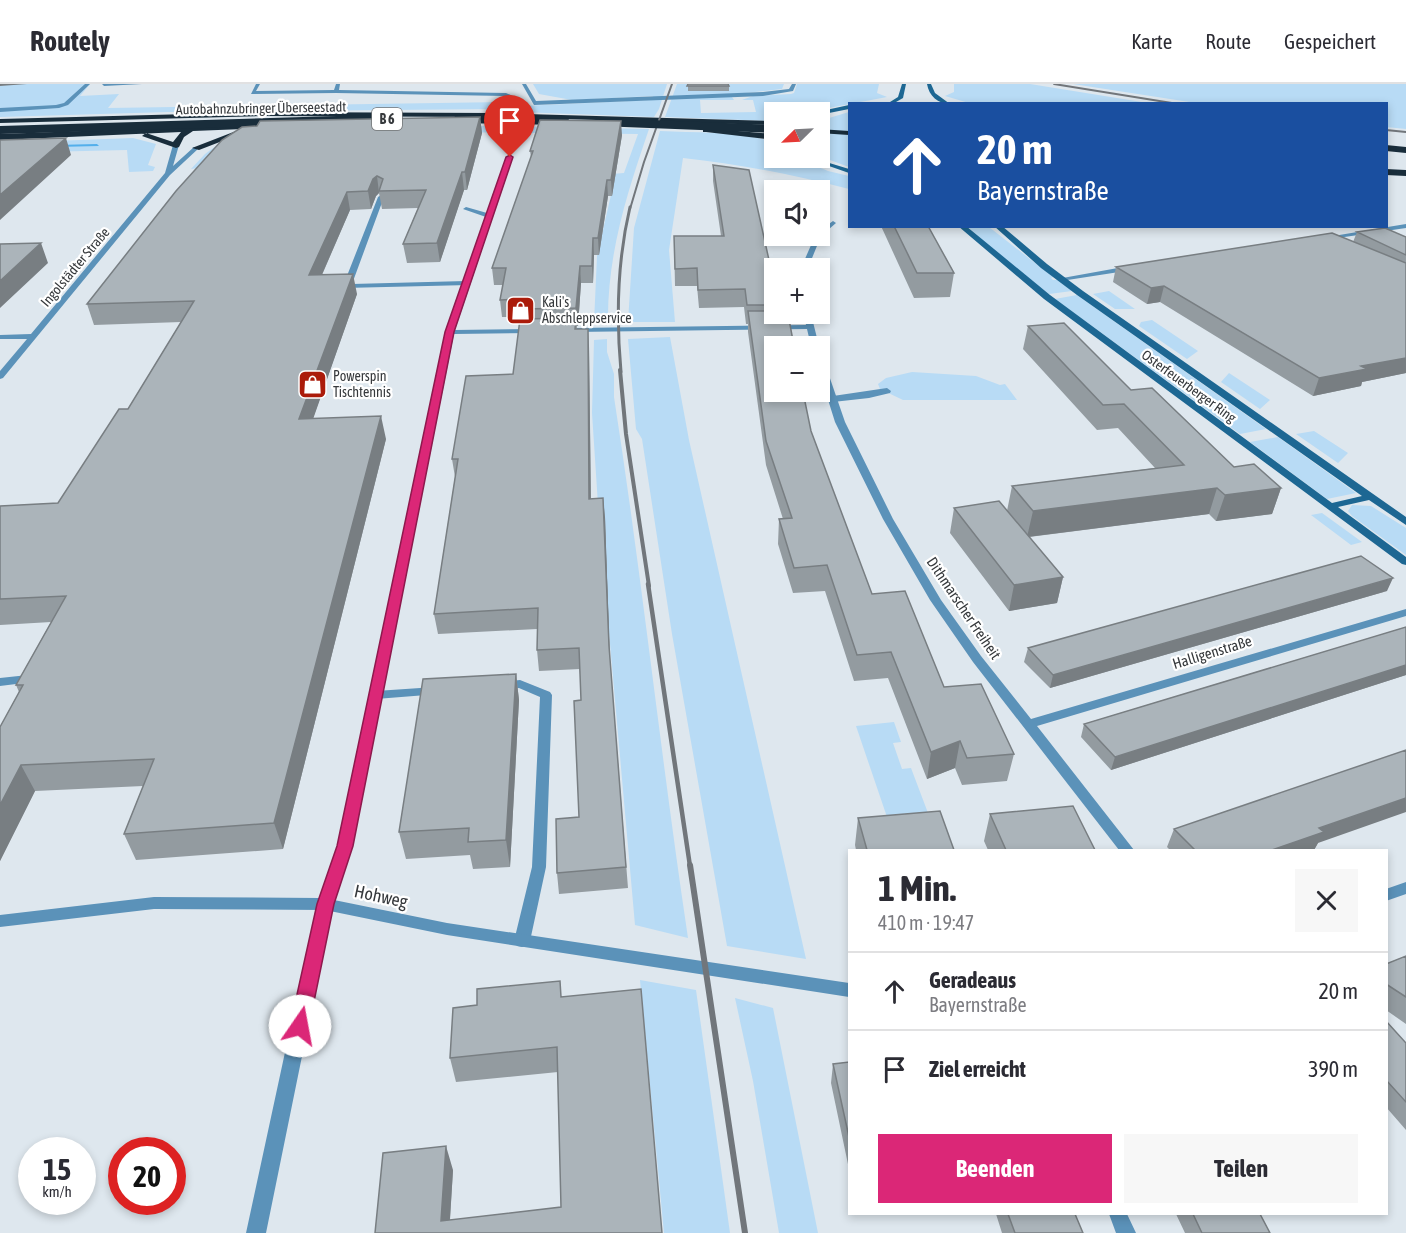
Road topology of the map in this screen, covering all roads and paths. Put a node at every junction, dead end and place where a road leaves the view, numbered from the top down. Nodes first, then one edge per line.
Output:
1 (88, 84) edge
2 (140, 84) edge
3 (258, 84) edge
4 (338, 84) edge
5 (524, 84) edge
6 (794, 84) edge
7 (903, 84) edge
8 (929, 84) edge
9 (104, 86) edge
10 (336, 91) junction
11 (894, 102) edge
12 (944, 102) edge
13 (848, 107) edge
14 (0, 110) edge
15 (830, 111) edge
16 (262, 114) junction
17 (511, 115) junction
18 (182, 116) junction
19 (0, 121) edge
20 (764, 123) edge
21 (204, 126) junction
22 (276, 126) junction
23 (188, 129) junction
24 (764, 129) edge
25 (0, 130) edge
26 (126, 132) junction
27 (830, 132) edge
28 (848, 133) edge
29 (0, 136) edge
30 (764, 136) edge
31 (176, 145) junction
32 (196, 148) junction
33 (1388, 148) edge
34 (1406, 150) edge
35 (510, 157) dead end
36 (1388, 164) edge
37 (830, 165) edge
38 (1406, 165) edge
39 (848, 171) edge
40 (1388, 172) edge
41 (1406, 173) edge
42 (168, 174) junction
43 (381, 197) edge
44 (466, 209) dead end
45 (490, 216) junction
46 (833, 224) dead end
47 (830, 226) edge
48 (1406, 226) edge
49 (963, 228) edge
50 (999, 228) edge
51 (1334, 243) edge
52 (1136, 267) edge
53 (1061, 279) junction
54 (466, 283) junction
55 (809, 324) edge
56 (809, 327) junction
57 (563, 330) edge
58 (540, 331) edge
59 (450, 332) junction
60 (34, 336) junction
61 (812, 336) edge
62 (0, 337) edge
63 (0, 376) edge
64 (830, 390) edge
65 (887, 391) dead end
66 (833, 399) junction
67 (1371, 497) junction
68 (1330, 506) junction
69 (1406, 522) edge
70 (1406, 562) edge
71 (1406, 612) edge
72 (28, 680) edge
73 (0, 682) edge
74 (484, 687) edge
75 (449, 690) edge
76 (376, 695) junction
77 (1028, 724) junction
78 (1126, 849) edge
79 (1406, 888) edge
80 (1388, 894) edge
81 (325, 904) junction
82 (0, 921) edge
83 (522, 941) junction
84 (848, 990) edge
85 (1118, 1215) edge
86 (256, 1233) edge
87 (1126, 1233) edge

1 - 14 street
2 - 9 street
3 - 10 street
4 - 10 street
5 - 6 street
7 - 11 main road
8 - 12 main road
10 - 17 street
13 - 15 main road
16 - 17 highway, B 6
16 - 18 highway, B 6
16 - 21 highway, B 6
17 - 20 highway, B 6
18 - 19 highway, B 6
18 - 21 highway, B 6
21 - 22 highway, B 6
21 - 23 highway, B 6
21 - 32 highway
22 - 30 highway, B 6
22 - 32 highway, B 6
23 - 26 highway, B 6
23 - 31 highway
24 - 25 highway, Autobahnzubringer Überseestadt / B 6, bridge
26 - 29 highway, B 6
26 - 31 highway, B 6
27 - 28 highway
31 - 42 street, Ingolstädter Straße
32 - 42 street, Ingolstädter Straße
33 - 34 highway
35 - 45 street
36 - 38 highway
37 - 39 main road
40 - 41 highway
42 - 60 street, Ingolstädter Straße
43 - 54 street
44 - 45 street
45 - 54 street
46 - 47 street
48 - 51 street
49 - 68 main road, Osterfeuerberger Ring
50 - 53 main road, Osterfeuerberger Ring
52 - 53 street
53 - 67 main road, Osterfeuerberger Ring
54 - 59 street
55 - 56 street
56 - 57 street
56 - 61 street
58 - 59 street
59 - 76 street
60 - 62 street
60 - 63 street, Ingolstädter Straße
64 - 66 street, Dithmarscher Freiheit
65 - 66 street
66 - 77 street, Dithmarscher Freiheit
67 - 68 main road
67 - 69 main road, Osterfeuerberger Ring
68 - 70 main road, Osterfeuerberger Ring
71 - 77 street, Halligenstraße
72 - 73 street
74 - 83 street
75 - 76 street
76 - 81 street
77 - 78 street, Dithmarscher Freiheit
79 - 80 street
81 - 82 street, Hohweg
81 - 83 street, Hohweg
81 - 86 street
83 - 84 street, Hohweg
85 - 87 street

